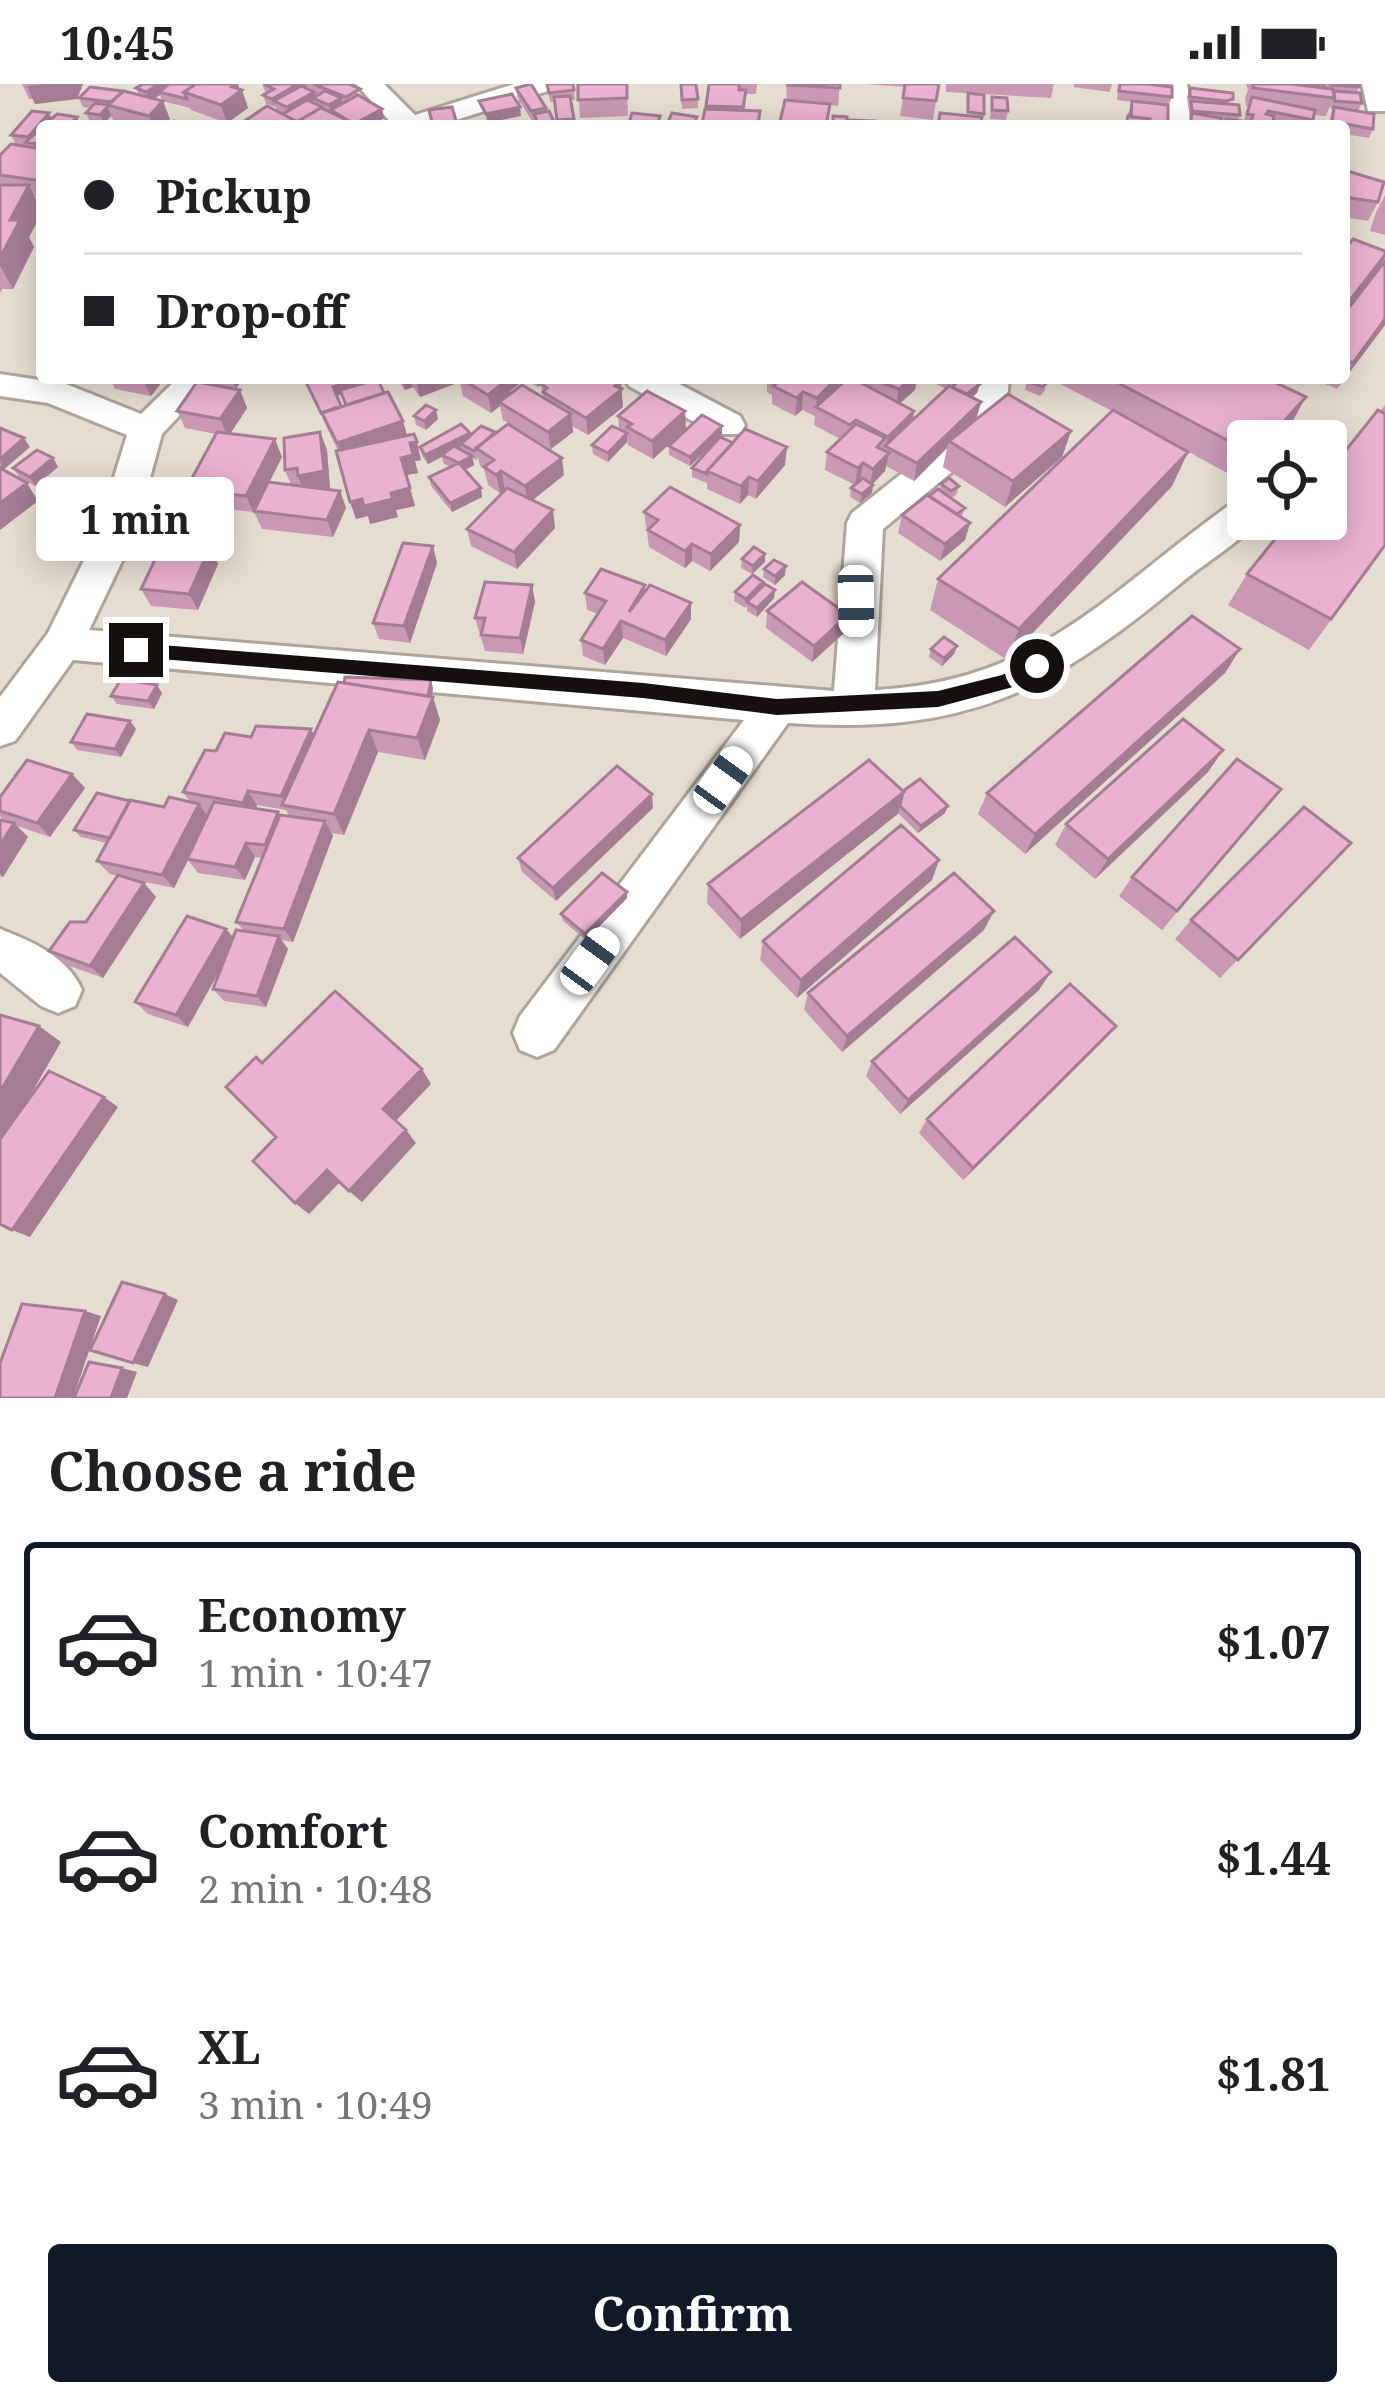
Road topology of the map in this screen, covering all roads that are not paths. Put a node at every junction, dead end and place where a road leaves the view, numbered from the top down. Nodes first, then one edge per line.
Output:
1 (369, 84) edge
2 (542, 84) edge
3 (1174, 84) edge
4 (403, 120) edge
5 (424, 120) edge
6 (1179, 120) edge
7 (192, 384) edge
8 (651, 384) edge
9 (991, 384) edge
10 (0, 385) edge
11 (728, 425) dead end
12 (146, 429) junction
13 (1227, 526) edge
14 (63, 643) junction
15 (777, 707) junction
16 (854, 707) junction
17 (0, 729) edge
18 (0, 951) edge
19 (58, 990) dead end
20 (537, 1034) dead end

1 - 4 street
2 - 5 street
3 - 6 street
7 - 12 street
8 - 11 street
9 - 16 street
10 - 12 street
12 - 14 street
13 - 16 street
14 - 15 street
14 - 17 street
15 - 16 street
15 - 20 street
18 - 19 street

